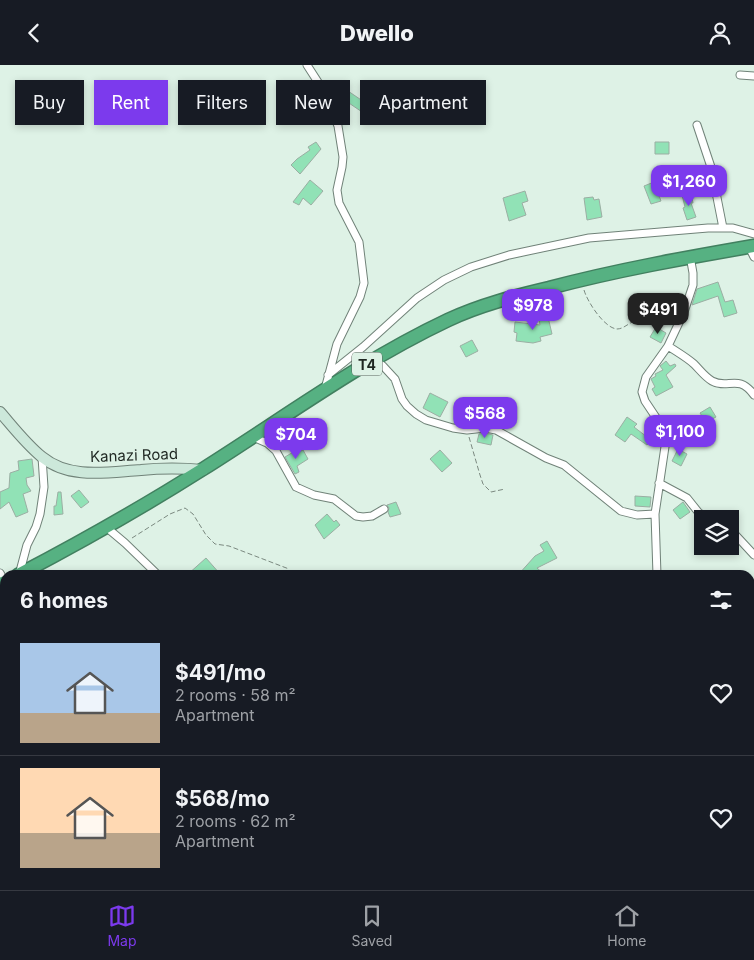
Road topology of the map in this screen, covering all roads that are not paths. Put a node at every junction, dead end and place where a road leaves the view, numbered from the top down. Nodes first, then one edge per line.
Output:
1 (307, 65) edge
2 (740, 75) dead end
3 (754, 76) edge
4 (698, 125) dead end
5 (723, 228) junction
6 (754, 234) edge
7 (752, 250) edge
8 (690, 256) junction
9 (668, 346) junction
10 (374, 359) junction
11 (328, 375) junction
12 (325, 389) junction
13 (754, 395) edge
14 (0, 411) edge
15 (253, 437) junction
16 (42, 457) junction
17 (203, 470) junction
18 (659, 483) junction
19 (384, 509) dead end
20 (697, 510) edge
21 (655, 514) junction
22 (106, 527) junction
23 (739, 539) edge
24 (754, 555) edge
25 (20, 570) edge
26 (28, 570) edge
27 (153, 570) edge
28 (657, 570) edge

1 - 11 street
2 - 3 street
4 - 5 street
5 - 6 street
5 - 11 street
7 - 8 highway, T4
8 - 9 street
8 - 10 highway, T4
9 - 13 street
9 - 18 street
10 - 12 highway, T4
10 - 21 street
11 - 12 street
12 - 15 highway, T4
14 - 16 main road, Kanazi Road
15 - 17 highway, T4
15 - 19 street
16 - 17 main road, Kanazi Road
16 - 25 street
17 - 22 highway, T4
18 - 20 street
18 - 21 street
21 - 28 street
22 - 26 highway, T4
22 - 27 street
23 - 24 street

